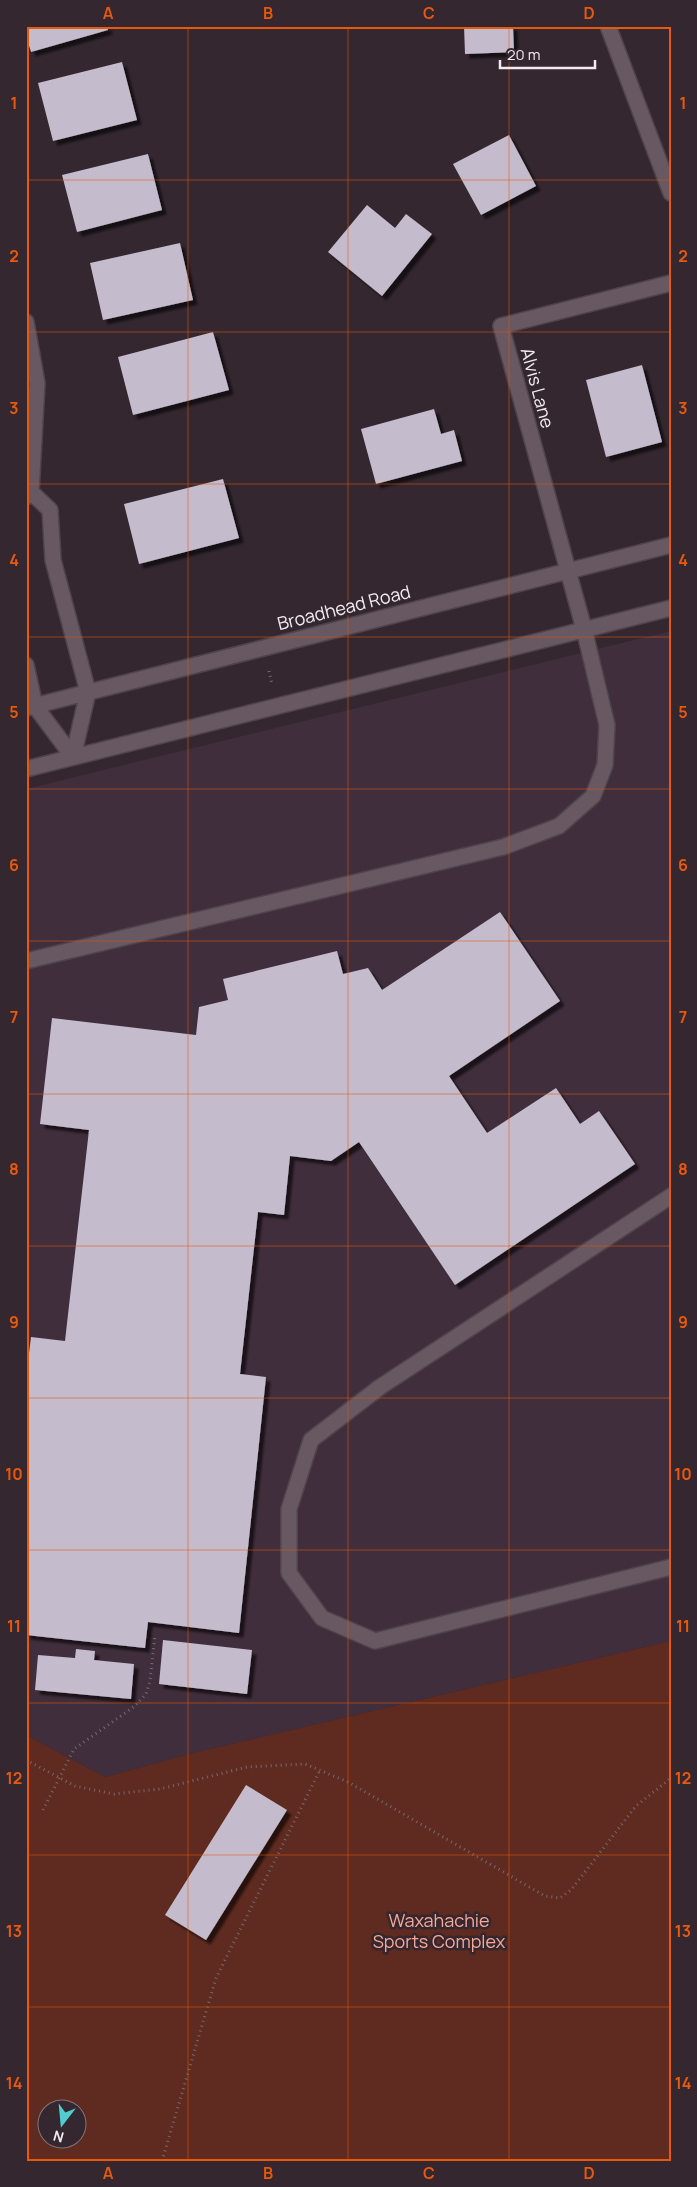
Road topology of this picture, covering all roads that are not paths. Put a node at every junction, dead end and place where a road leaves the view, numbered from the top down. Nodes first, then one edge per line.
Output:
1 (608, 26) edge
2 (671, 193) edge
3 (671, 283) edge
4 (26, 322) edge
5 (29, 494) edge
6 (671, 545) edge
7 (567, 570) junction
8 (671, 608) edge
9 (584, 629) junction
10 (26, 666) edge
11 (88, 692) junction
12 (31, 707) edge
13 (73, 757) junction
14 (26, 769) edge
15 (26, 960) edge
16 (671, 1196) edge
17 (671, 1567) edge

1 - 2 street
3 - 7 street, Alvis Lane
4 - 5 street
5 - 11 street
6 - 7 street, Broadhead Road
7 - 9 street, Alvis Lane
7 - 11 street, Broadhead Road
8 - 9 street
9 - 13 street
9 - 15 street, Alvis Lane
10 - 12 street
11 - 12 street, Broadhead Road
11 - 13 street
12 - 13 street
13 - 14 street
16 - 17 street

